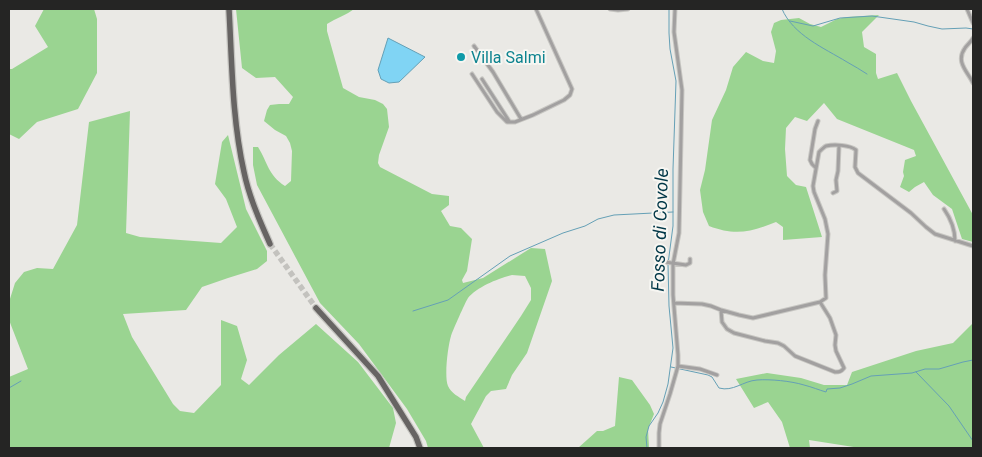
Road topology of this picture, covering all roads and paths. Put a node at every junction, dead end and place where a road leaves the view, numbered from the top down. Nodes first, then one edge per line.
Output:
1 (228, 9) edge
2 (536, 9) edge
3 (610, 9) edge
4 (628, 9) edge
5 (676, 9) edge
6 (967, 9) edge
7 (973, 23) edge
8 (973, 38) edge
9 (474, 46) dead end
10 (472, 74) dead end
11 (482, 79) dead end
12 (973, 83) edge
13 (522, 119) junction
14 (818, 121) dead end
15 (510, 122) junction
16 (839, 146) junction
17 (816, 168) junction
18 (833, 193) dead end
19 (944, 209) dead end
20 (955, 241) junction
21 (270, 244) tunnel mouth
22 (973, 246) edge
23 (690, 259) dead end
24 (670, 263) junction
25 (820, 302) junction
26 (674, 304) junction
27 (316, 308) tunnel mouth
28 (721, 310) junction
29 (678, 366) junction
30 (717, 375) dead end
31 (420, 448) edge
32 (659, 448) edge

1 - 21 main road
2 - 13 street
3 - 4 street
5 - 24 street
6 - 7 street
8 - 12 street
9 - 13 street
10 - 15 street
11 - 15 street
13 - 15 street
14 - 17 street
16 - 17 street
16 - 18 street
16 - 20 street
17 - 25 street
19 - 20 street
20 - 22 street
23 - 24 street
24 - 26 street
25 - 28 street
25 - 28 street
26 - 28 street
26 - 29 street
27 - 31 main road
29 - 30 street
29 - 32 street

